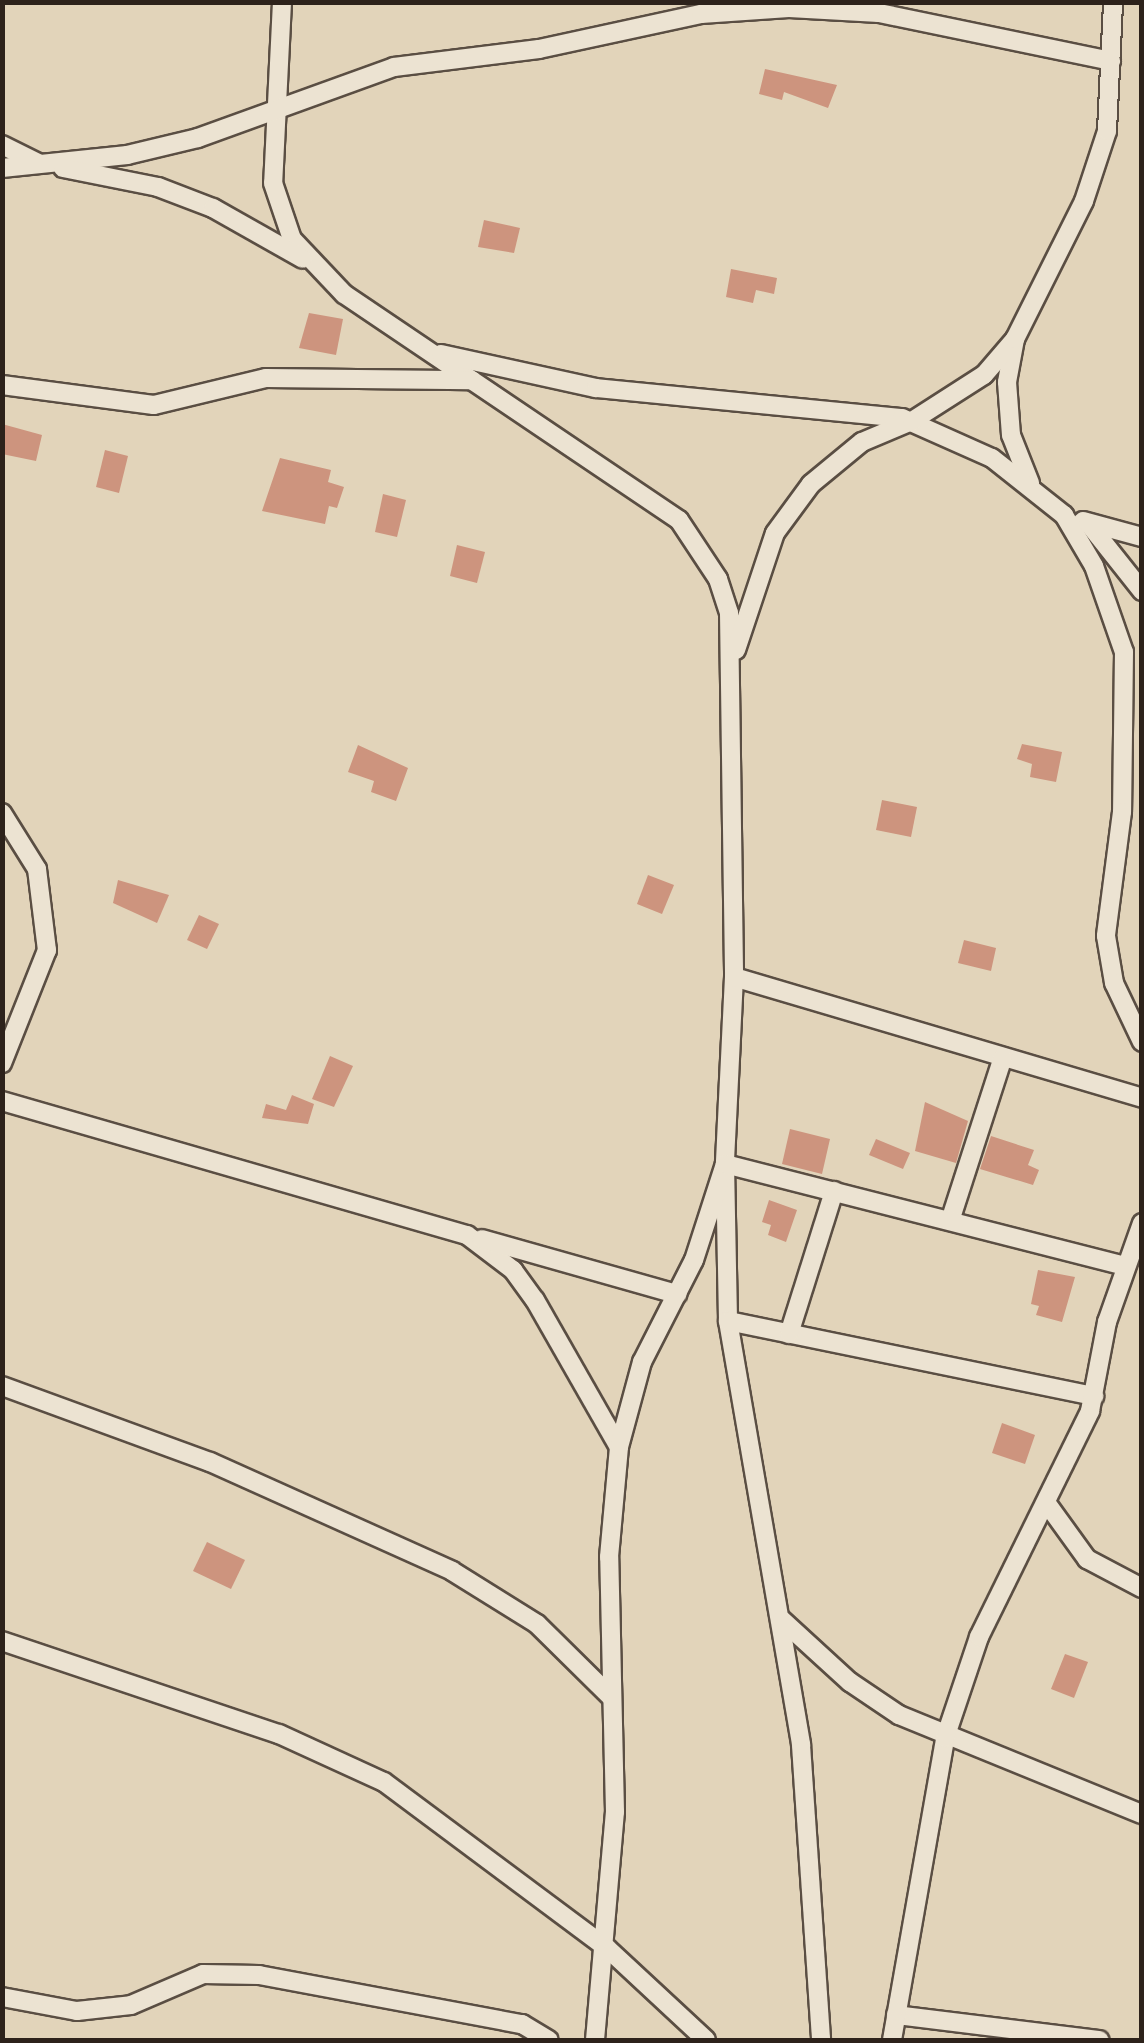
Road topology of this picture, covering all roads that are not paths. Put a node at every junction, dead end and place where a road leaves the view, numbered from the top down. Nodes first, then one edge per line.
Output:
1 (282, 2) edge
2 (1113, 2) edge
3 (1110, 61) junction
4 (278, 110) junction
5 (2, 145) edge
6 (40, 164) junction
7 (2, 168) edge
8 (312, 265) junction
9 (1015, 339) junction
10 (430, 352) junction
11 (474, 380) junction
12 (2, 385) edge
13 (912, 421) junction
14 (1032, 486) junction
15 (1064, 514) junction
16 (1088, 523) junction
17 (1142, 537) edge
18 (1142, 590) edge
19 (732, 663) junction
20 (2, 813) edge
21 (734, 977) junction
22 (1142, 1042) edge
23 (1004, 1056) junction
24 (2, 1063) edge
25 (1142, 1098) edge
26 (2, 1100) edge
27 (725, 1164) junction
28 (834, 1191) junction
29 (950, 1218) junction
30 (1142, 1223) edge
31 (467, 1234) junction
32 (1125, 1266) junction
33 (677, 1294) junction
34 (728, 1321) junction
35 (789, 1334) junction
36 (2, 1386) edge
37 (1094, 1396) junction
38 (619, 1447) junction
39 (1048, 1505) junction
40 (1142, 1588) edge
41 (782, 1620) junction
42 (2, 1641) edge
43 (612, 1698) junction
44 (945, 1738) junction
45 (1142, 1814) edge
46 (607, 1948) junction
47 (2, 1997) edge
48 (896, 2015) junction
49 (550, 2040) edge
50 (595, 2040) edge
51 (706, 2040) edge
52 (821, 2040) edge
53 (892, 2040) edge
54 (1099, 2040) edge

1 - 4 street
2 - 3 street
3 - 4 street
3 - 9 street
4 - 6 street
4 - 8 street
5 - 6 street
6 - 7 street
6 - 8 street
8 - 10 street
9 - 13 street
9 - 14 street
10 - 11 street
10 - 13 street
11 - 12 street
11 - 19 street
13 - 14 street
13 - 19 street
14 - 15 street
15 - 16 street
15 - 22 street
16 - 17 street
16 - 18 street
19 - 21 street
20 - 24 street
21 - 23 street
21 - 27 street
23 - 25 street
23 - 29 street
26 - 31 street
27 - 28 street
27 - 33 street
27 - 34 street
28 - 29 street
28 - 35 street
29 - 32 street
30 - 32 street
31 - 33 street
31 - 38 street
32 - 37 street
33 - 38 street
34 - 35 street
34 - 41 street
35 - 37 street
36 - 43 street
37 - 39 street
38 - 43 street
39 - 40 street
39 - 44 street
41 - 44 street
41 - 52 street
42 - 46 street
43 - 46 street
44 - 45 street
44 - 48 street
46 - 50 street
46 - 51 street
47 - 49 street
48 - 53 street
48 - 54 street

